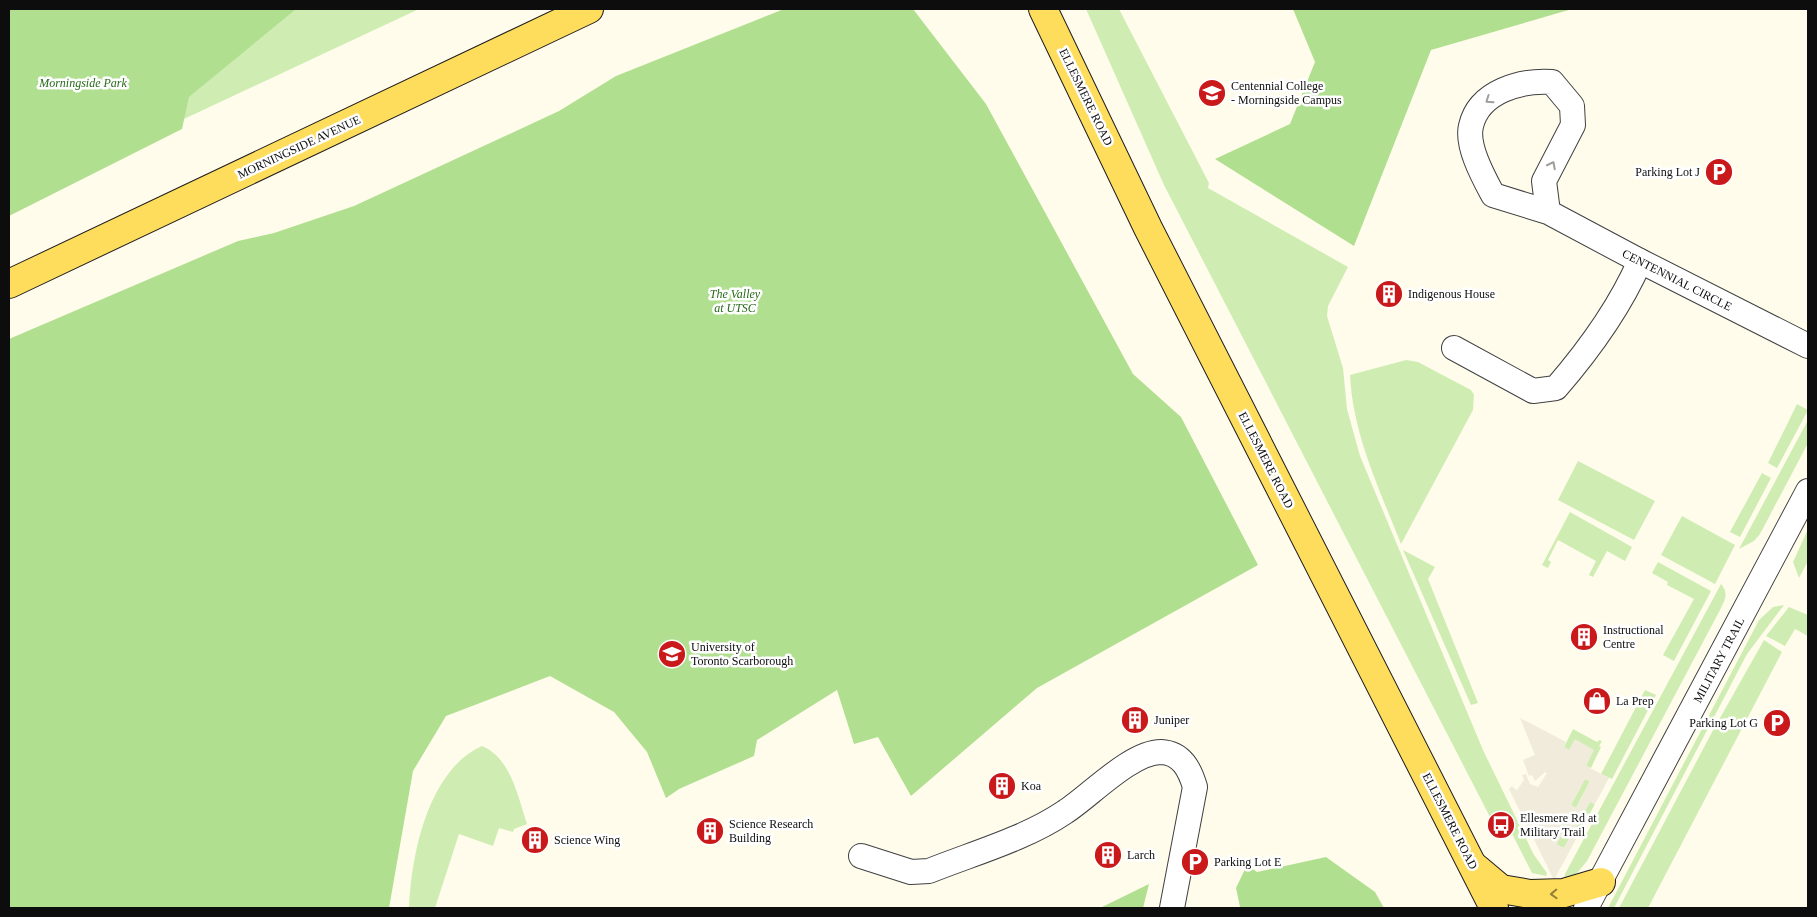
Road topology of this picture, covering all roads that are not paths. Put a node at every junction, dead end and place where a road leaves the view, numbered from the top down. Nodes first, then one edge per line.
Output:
1 (589, 9) edge
2 (1043, 9) edge
3 (1548, 212) junction
4 (1640, 262) junction
5 (9, 284) edge
6 (1808, 346) edge
7 (1454, 348) dead end
8 (1808, 491) edge
9 (860, 856) dead end
10 (1473, 866) junction
11 (1601, 882) junction
12 (1172, 908) edge
13 (1494, 908) edge
14 (1586, 908) edge

1 - 5 main road, MORNINGSIDE AVENUE
2 - 10 main road, ELLESMERE ROAD
3 -> 3 street, CENTENNIAL CIRCLE
3 - 4 street, CENTENNIAL CIRCLE
4 - 6 street, CENTENNIAL CIRCLE
4 - 7 street
8 - 11 street, MILITARY TRAIL
9 - 12 street
11 -> 10 main road
10 - 13 main road, ELLESMERE ROAD
11 - 14 street, MILITARY TRAIL

